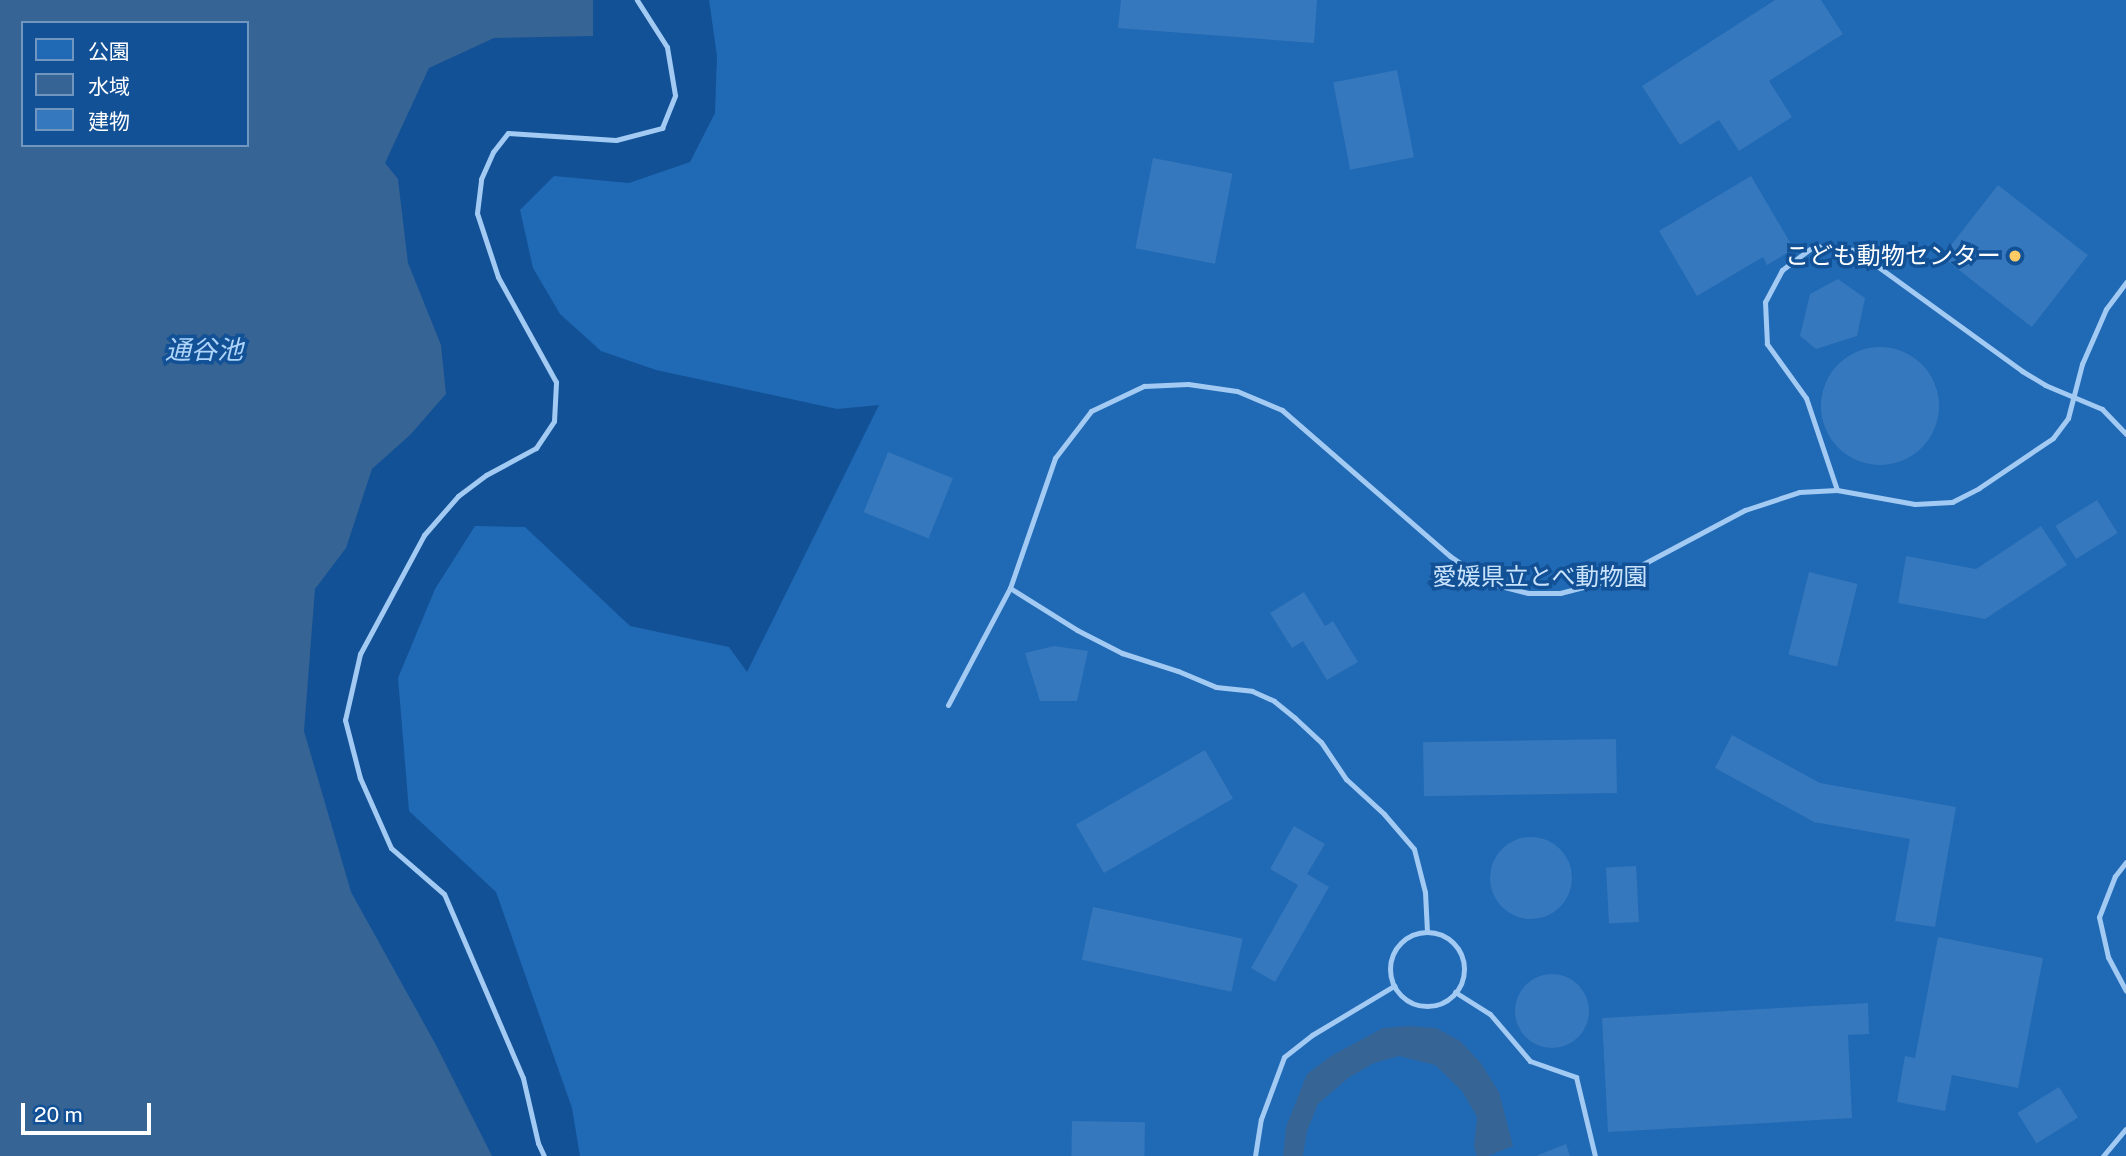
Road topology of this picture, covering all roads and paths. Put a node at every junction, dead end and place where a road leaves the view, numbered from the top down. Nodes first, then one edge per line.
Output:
1 (637, 0) edge
2 (2126, 282) edge
3 (2074, 397) junction
4 (2126, 433) edge
5 (1837, 490) junction
6 (1010, 588) junction
7 (948, 705) dead end
8 (2126, 862) edge
9 (1427, 932) junction
10 (1394, 986) junction
11 (2126, 991) edge
12 (1455, 992) junction
13 (2126, 1129) edge
14 (544, 1156) edge
15 (1255, 1156) edge
16 (1595, 1156) edge
17 (2103, 1156) edge

1 - 14 lane
2 - 3 lane
3 - 4 lane
3 - 5 lane
3 - 5 lane
5 - 6 lane
6 - 7 lane
6 - 9 lane
8 - 11 lane
9 - 10 lane
9 - 12 lane
10 - 12 lane
10 - 15 lane
12 - 16 lane
13 - 17 lane

